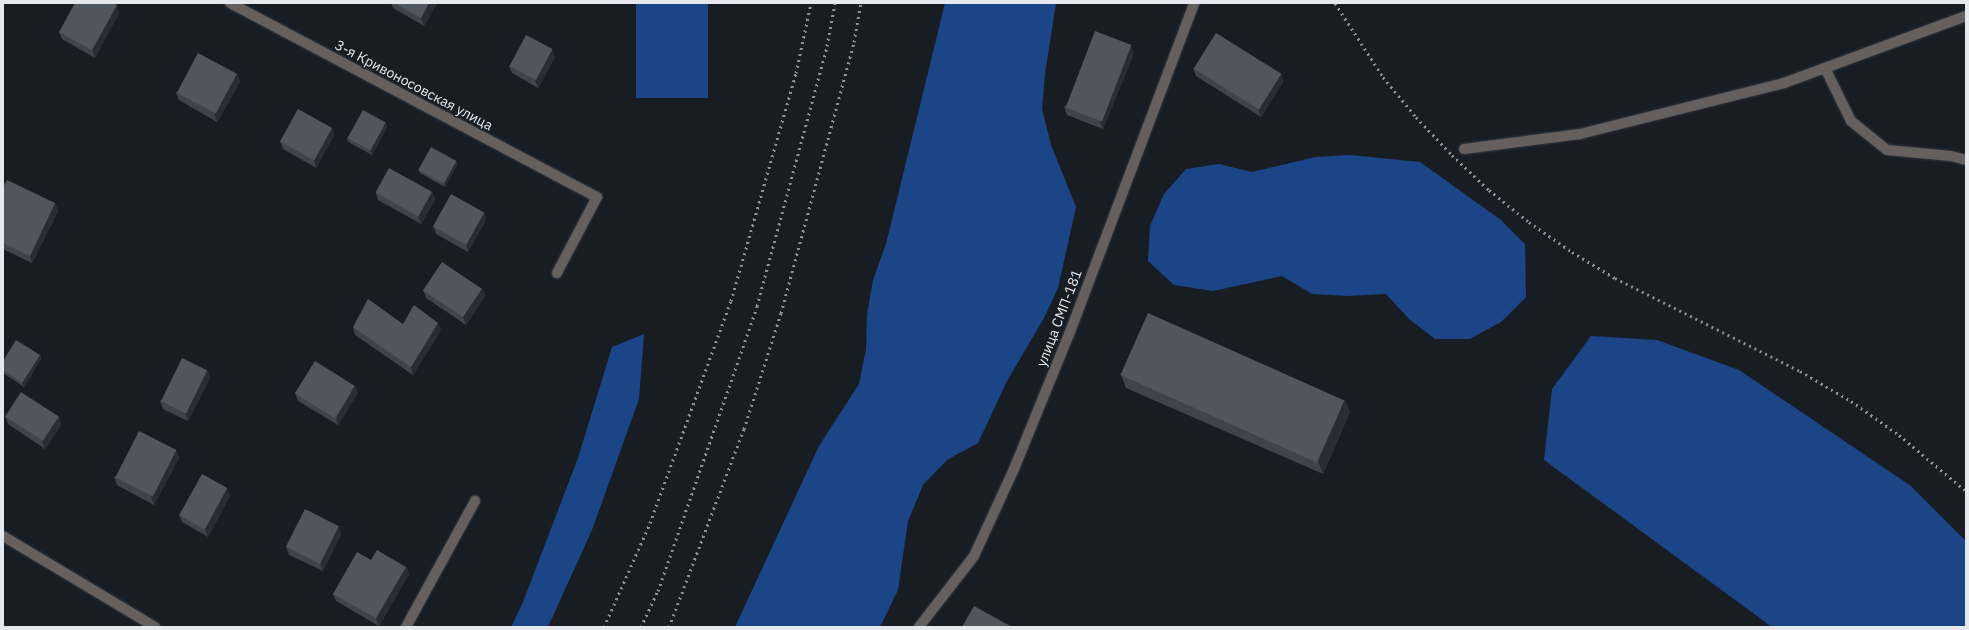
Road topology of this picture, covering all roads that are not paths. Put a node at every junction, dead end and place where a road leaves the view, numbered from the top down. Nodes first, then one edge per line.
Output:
1 (230, 3) edge
2 (1194, 3) edge
3 (1966, 16) edge
4 (1825, 68) junction
5 (1464, 149) dead end
6 (1966, 160) edge
7 (558, 273) dead end
8 (475, 501) dead end
9 (3, 536) edge
10 (155, 627) edge
11 (406, 627) edge
12 (919, 627) edge

1 - 7 street, 3-я Кривоносовская улица
2 - 12 street, улица СМП-181
3 - 4 street
4 - 5 street
4 - 6 street
8 - 11 street
9 - 10 street

